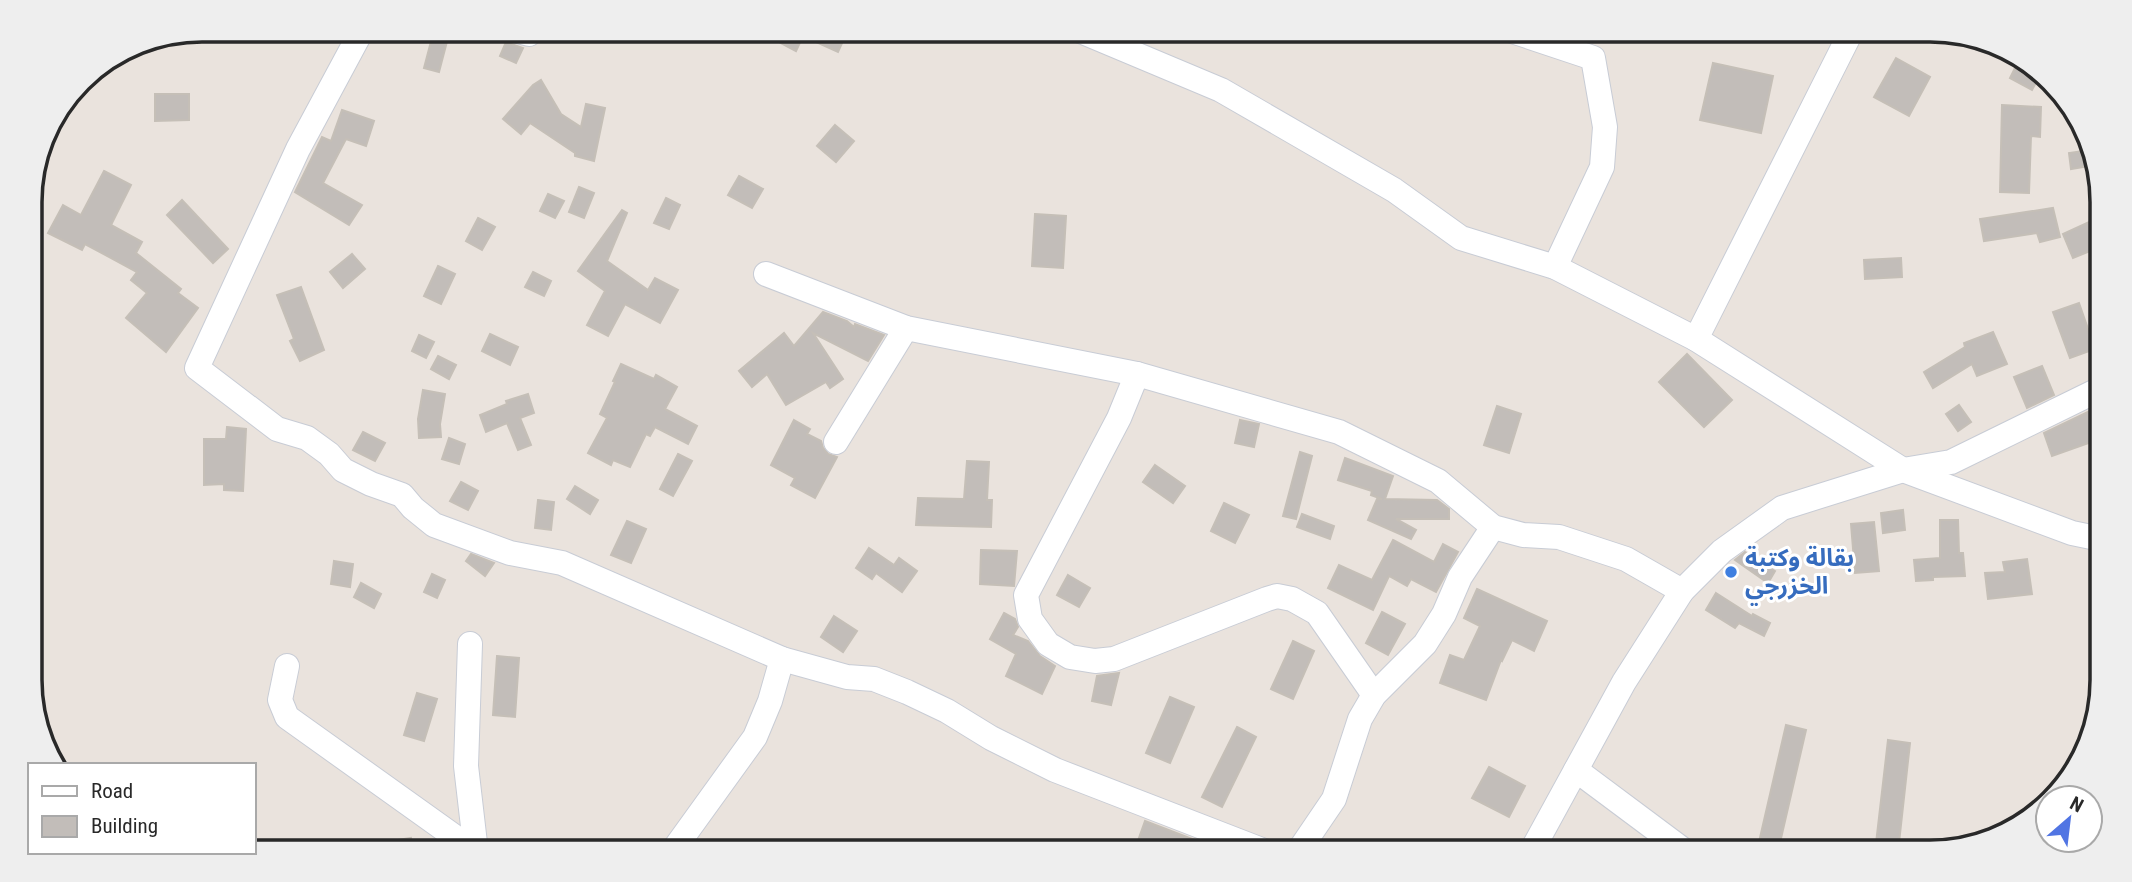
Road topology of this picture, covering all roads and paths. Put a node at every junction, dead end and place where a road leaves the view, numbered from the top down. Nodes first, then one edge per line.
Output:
1 (356, 42) edge
2 (1119, 42) edge
3 (1545, 42) edge
4 (1846, 42) edge
5 (1555, 267) junction
6 (766, 274) dead end
7 (906, 328) junction
8 (1696, 339) junction
9 (1137, 373) junction
10 (2090, 394) edge
11 (836, 442) dead end
12 (1903, 470) junction
13 (1493, 527) junction
14 (2090, 537) edge
15 (1682, 591) junction
16 (470, 644) dead end
17 (782, 659) junction
18 (287, 666) dead end
19 (1374, 695) junction
20 (1576, 770) junction
21 (459, 840) edge
22 (475, 840) edge
23 (681, 840) edge
24 (1236, 840) edge
25 (1306, 840) edge
26 (1538, 840) edge
27 (1670, 840) edge

1 - 17 street
2 - 5 street
3 - 5 street
4 - 8 street
5 - 8 street
6 - 7 street
7 - 9 street
7 - 11 street
8 - 12 street
9 - 13 street
9 - 19 street
10 - 12 street
12 - 14 street
12 - 15 street
13 - 15 street
13 - 19 street
15 - 20 street
16 - 22 street
17 - 23 street
17 - 24 street
18 - 21 street
19 - 25 street
20 - 26 street
20 - 27 street

